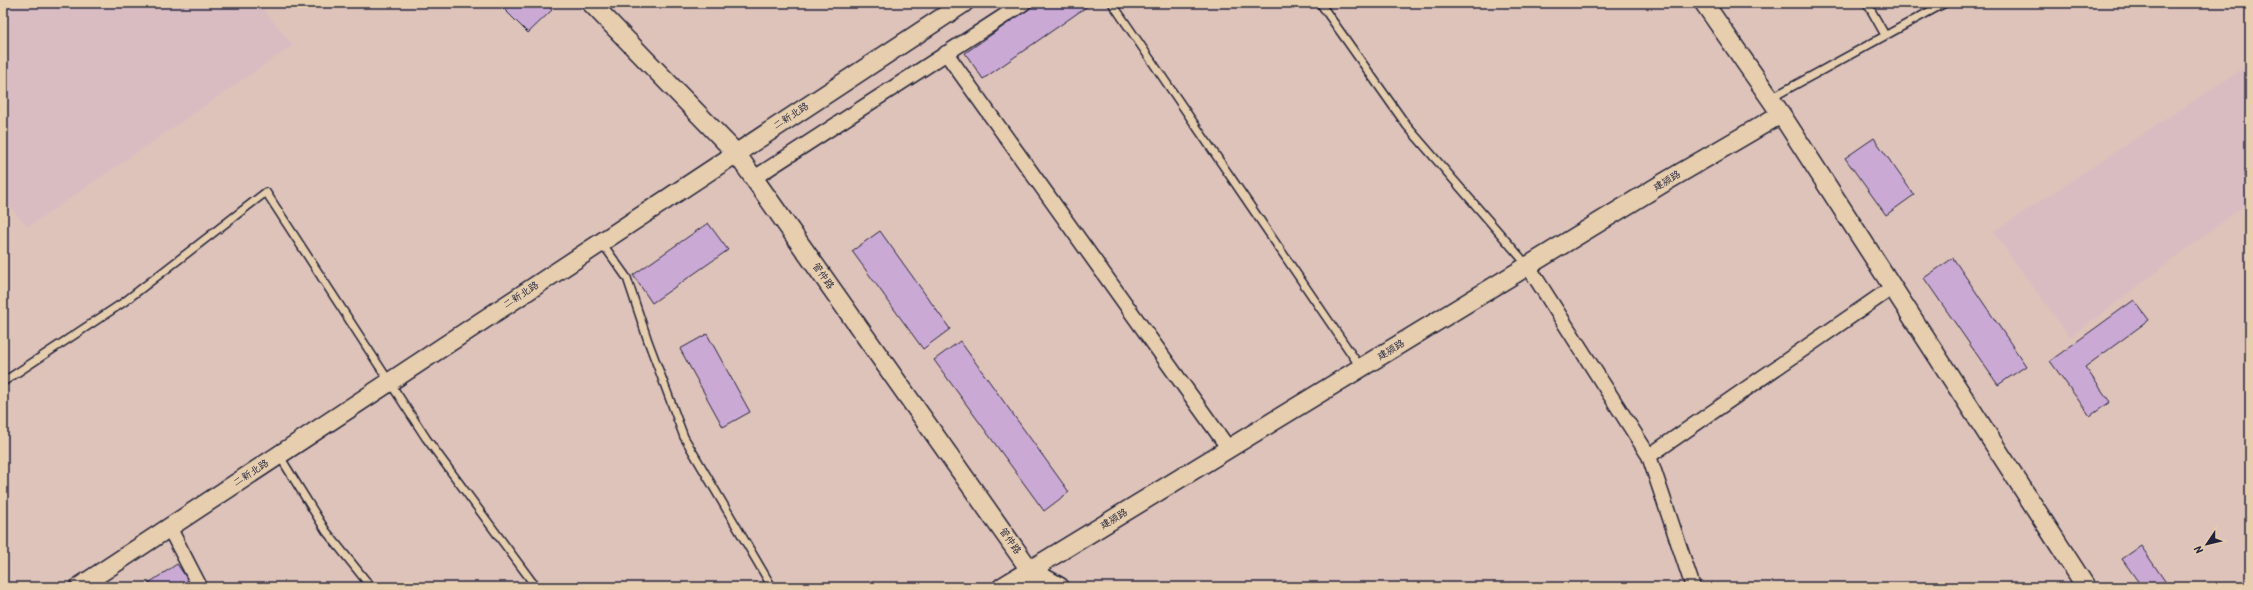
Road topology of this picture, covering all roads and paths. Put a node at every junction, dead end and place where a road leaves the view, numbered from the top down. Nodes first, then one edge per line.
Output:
1 (591, 3) edge
2 (964, 3) edge
3 (1024, 3) edge
4 (1112, 3) edge
5 (1320, 3) edge
6 (1704, 3) edge
7 (1867, 3) edge
8 (1945, 3) edge
9 (1885, 35) junction
10 (946, 53) junction
11 (1770, 98) junction
12 (1781, 114) junction
13 (736, 153) junction
14 (754, 178) junction
15 (602, 242) junction
16 (1528, 266) junction
17 (1893, 287) junction
18 (1361, 368) junction
19 (3, 382) edge
20 (389, 382) junction
21 (1229, 449) junction
22 (279, 455) junction
23 (1649, 456) junction
24 (169, 527) junction
25 (1030, 570) junction
26 (535, 585) edge
27 (78, 587) edge
28 (200, 587) edge
29 (371, 587) edge
30 (527, 587) edge
31 (772, 587) edge
32 (1002, 587) edge
33 (1036, 587) edge
34 (1060, 587) edge
35 (1693, 587) edge
36 (2086, 587) edge

1 - 13 street, 管仲路
2 - 13 street, 二新北路
3 - 10 street
4 - 18 lane
5 - 16 lane
6 - 11 street
7 - 9 lane
8 - 9 lane
9 - 11 lane
10 - 14 street
10 - 21 street
11 - 12 street
12 - 16 street, 建颍路
12 - 17 street
13 - 14 street, 管仲路
13 - 15 street, 二新北路
14 - 25 street, 管仲路
15 - 20 street, 二新北路
15 - 31 lane
16 - 18 street, 建颍路
16 - 23 street
17 - 23 street
17 - 36 street
18 - 21 street, 建颍路
19 - 20 lane
20 - 22 street, 二新北路
20 - 26 lane
21 - 25 street, 建颍路
22 - 24 street, 二新北路
22 - 29 lane
23 - 35 street
24 - 27 street, 二新北路
24 - 28 street
25 - 32 street, 建颍路
25 - 33 street, 管仲路
25 - 34 street, 管仲路
26 - 30 lane

